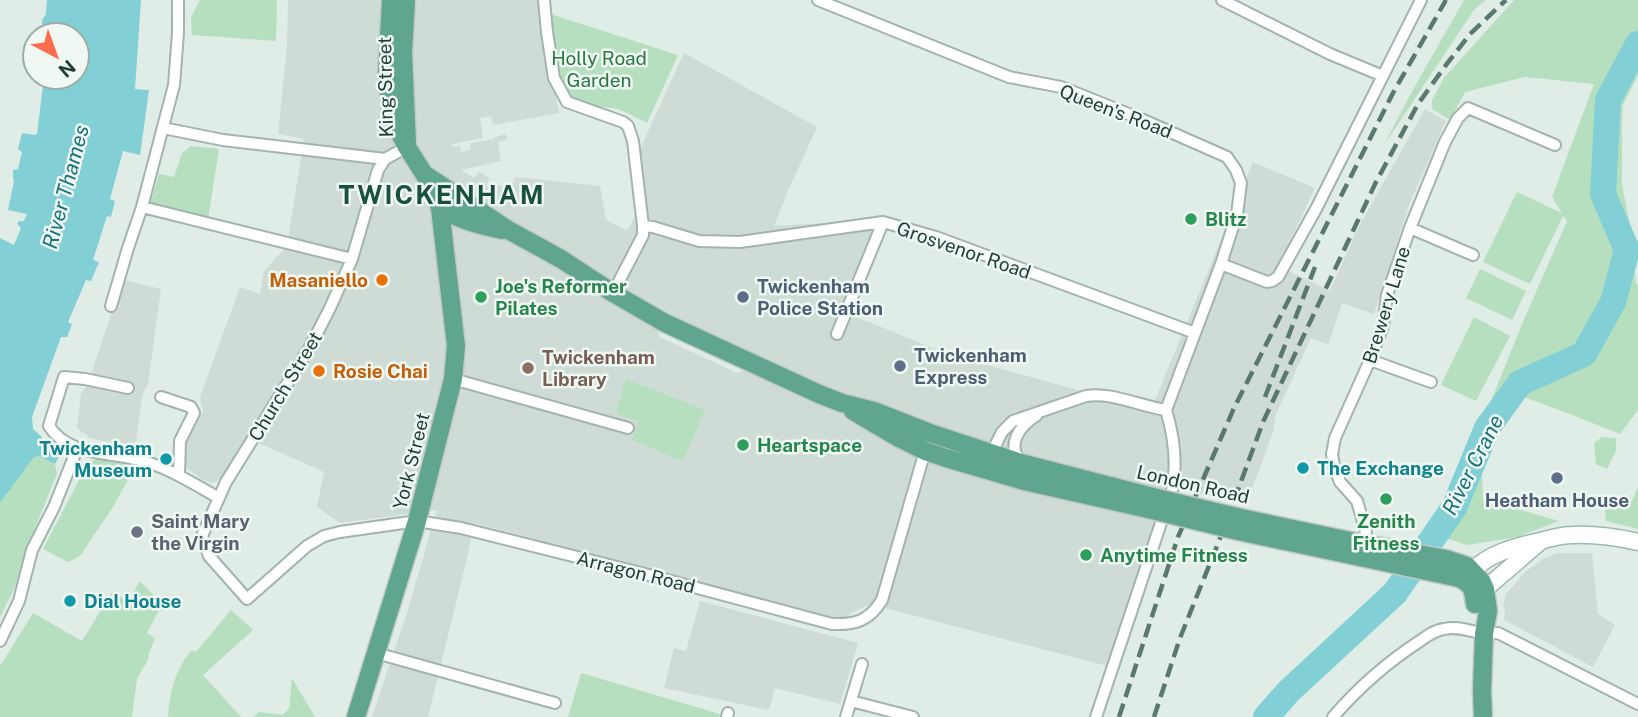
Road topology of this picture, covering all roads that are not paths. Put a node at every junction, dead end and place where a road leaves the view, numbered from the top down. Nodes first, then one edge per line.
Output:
1 (178, 0) edge
2 (391, 0) edge
3 (406, 0) edge
4 (544, 0) edge
5 (818, 0) edge
6 (1222, 0) edge
7 (1421, 0) edge
8 (1383, 76) junction
9 (163, 128) junction
10 (1555, 145) dead end
11 (407, 148) junction
12 (385, 159) junction
13 (424, 174) junction
14 (142, 207) junction
15 (440, 208) junction
16 (883, 222) junction
17 (643, 226) junction
18 (1410, 228) junction
19 (510, 231) junction
20 (1473, 255) dead end
21 (352, 259) junction
22 (1221, 264) junction
23 (613, 293) junction
24 (111, 306) dead end
25 (1195, 333) junction
26 (837, 334) dead end
27 (1370, 360) junction
28 (453, 379) junction
29 (1430, 382) dead end
30 (128, 388) dead end
31 (161, 397) dead end
32 (1166, 410) junction
33 (1042, 412) junction
34 (628, 428) dead end
35 (927, 442) junction
36 (77, 449) junction
37 (988, 462) junction
38 (1021, 463) junction
39 (178, 475) junction
40 (219, 498) junction
41 (1151, 503) junction
42 (417, 521) junction
43 (1638, 542) edge
44 (1373, 552) junction
45 (1475, 583) junction
46 (247, 599) joint
47 (1484, 634) junction
48 (0, 641) edge
49 (376, 653) junction
50 (862, 664) dead end
51 (851, 701) junction
52 (555, 703) dead end
53 (1638, 704) edge
54 (356, 717) edge
55 (846, 717) edge
56 (913, 717) edge
57 (1096, 717) edge
58 (1333, 717) edge
59 (1483, 717) edge

1 - 9 street
2 - 11 main road, King Street
3 - 11 main road, King Street
4 - 17 street
5 - 22 street, Queen's Road
6 - 8 street
7 - 8 street
8 - 22 street
9 - 12 street
9 - 14 street
10 - 18 street, Brewery Lane
11 - 12 street
11 - 13 main road, London Road
12 - 21 street, Church Street
13 - 15 main road, London Road
13 - 19 main road, London Road
14 - 21 street
14 - 24 street
15 - 19 main road, London Road
15 - 28 main road, York Street
16 - 17 street, Grosvenor Road
16 - 25 street, Grosvenor Road
16 - 26 street
17 - 23 street
18 - 20 street
18 - 27 street, Brewery Lane
19 - 23 main road, London Road
21 - 40 street, Church Street
22 - 25 street, Queen's Road
23 - 35 main road, London Road
25 - 32 street, Queen's Road
27 - 29 street
27 - 44 street, Brewery Lane
28 - 34 street
28 - 42 main road, York Street
30 - 36 street
31 - 39 street
32 - 33 street
32 - 57 street
33 - 37 street
33 - 38 street
35 - 37 main road, London Road
35 - 42 street, Arragon Road
36 - 39 street
36 - 48 street
37 - 38 main road, London Road
37 - 41 main road, London Road
38 - 41 main road, London Road
39 - 40 street
40 - 46 street, Church Street
41 - 44 main road, London Road, bridge
42 - 46 street, Arragon Road
42 - 49 main road, York Street
43 - 45 main road
44 - 45 main road, London Road
45 - 47 main road
47 - 53 street
47 - 58 street
47 - 59 main road
49 - 52 street
49 - 54 main road, York Street
50 - 51 street
51 - 55 street
51 - 56 street

